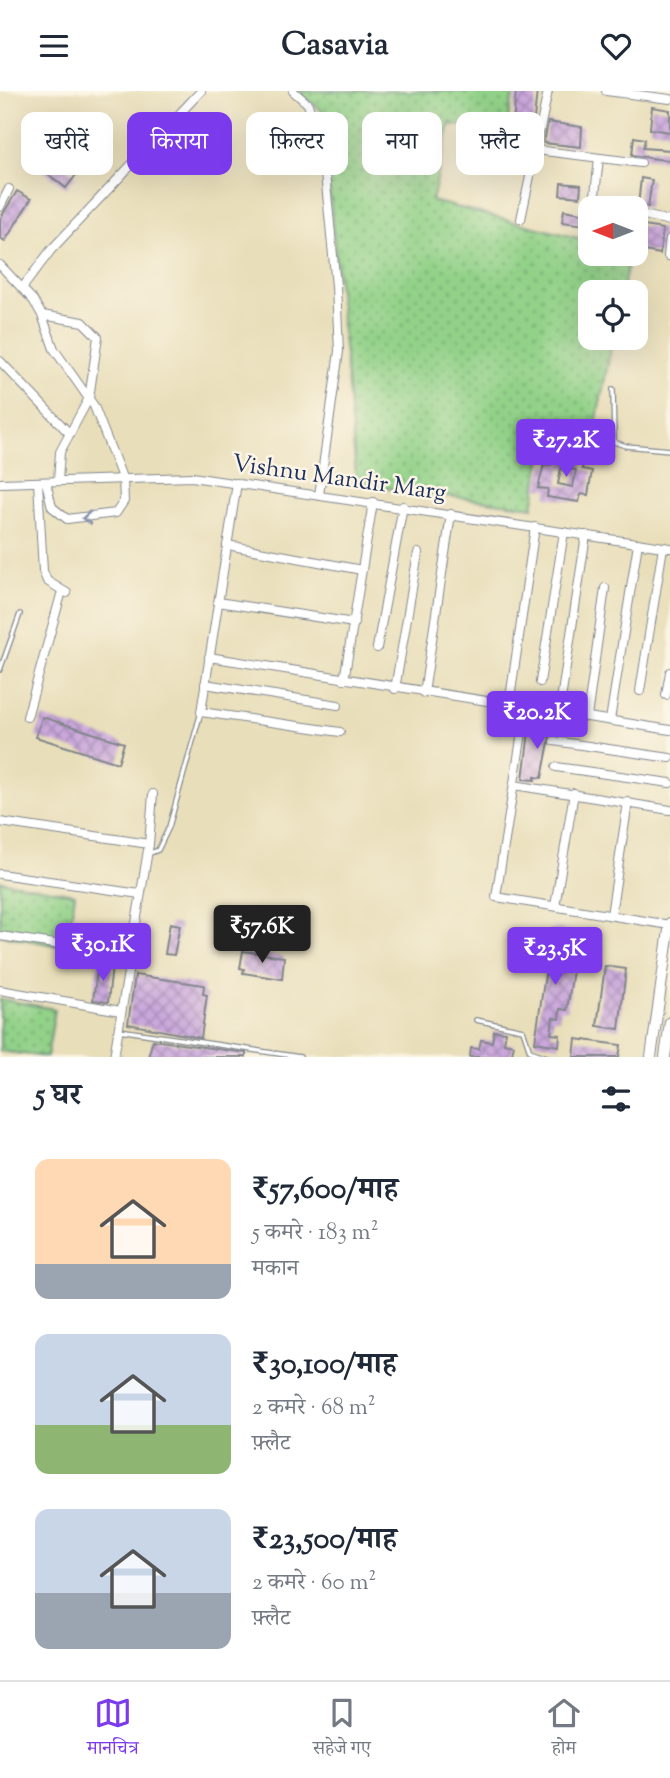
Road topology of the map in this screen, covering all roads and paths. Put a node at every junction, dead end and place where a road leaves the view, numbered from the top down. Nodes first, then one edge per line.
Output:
1 (201, 91) edge
2 (293, 91) edge
3 (548, 91) edge
4 (606, 91) edge
5 (670, 99) edge
6 (544, 112) edge
7 (544, 151) edge
8 (599, 158) junction
9 (641, 163) dead end
10 (531, 175) edge
11 (9, 189) dead end
12 (595, 196) edge
13 (0, 207) edge
14 (648, 216) edge
15 (522, 219) dead end
16 (670, 221) edge
17 (670, 239) edge
18 (668, 255) dead end
19 (0, 265) edge
20 (23, 287) junction
21 (42, 315) junction
22 (0, 361) edge
23 (614, 389) dead end
24 (89, 398) junction
25 (68, 432) junction
26 (670, 450) edge
27 (123, 480) junction
28 (58, 481) junction
29 (42, 482) junction
30 (0, 483) edge
31 (237, 483) junction
32 (319, 495) junction
33 (373, 502) junction
34 (403, 506) junction
35 (451, 514) junction
36 (535, 527) junction
37 (564, 531) junction
38 (586, 535) junction
39 (638, 543) junction
40 (227, 545) junction
41 (666, 548) edge
42 (418, 553) dead end
43 (362, 570) junction
44 (605, 588) dead end
45 (218, 602) junction
46 (20, 614) dead end
47 (354, 623) junction
48 (377, 647) dead end
49 (209, 657) junction
50 (0, 670) edge
51 (670, 672) edge
52 (344, 680) junction
53 (540, 681) dead end
54 (205, 684) junction
55 (395, 688) junction
56 (640, 691) dead end
57 (424, 693) junction
58 (666, 695) dead end
59 (338, 705) dead end
60 (509, 705) junction
61 (526, 707) junction
62 (201, 712) junction
63 (559, 713) junction
64 (27, 717) dead end
65 (587, 717) junction
66 (610, 720) junction
67 (670, 730) edge
68 (340, 732) dead end
69 (554, 741) dead end
70 (670, 758) edge
71 (556, 767) dead end
72 (670, 783) edge
73 (514, 785) junction
74 (574, 793) junction
75 (153, 794) dead end
76 (628, 802) junction
77 (670, 810) edge
78 (0, 822) edge
79 (149, 844) junction
80 (147, 854) junction
81 (0, 874) edge
82 (140, 894) junction
83 (555, 906) junction
84 (611, 915) junction
85 (670, 924) edge
86 (0, 936) edge
87 (129, 955) junction
88 (0, 990) edge
89 (121, 1011) junction
90 (476, 1020) dead end
91 (670, 1022) edge
92 (118, 1030) junction
93 (530, 1051) junction
94 (278, 1055) edge
95 (114, 1057) edge
96 (300, 1057) edge
97 (529, 1057) edge
98 (547, 1057) edge
99 (651, 1057) edge
100 (665, 1057) edge

1 - 20 street
2 - 32 street
3 - 6 street
4 - 5 street
7 - 8 street
8 - 9 street
8 - 12 street
10 - 15 street
11 - 13 street
14 - 16 street
17 - 18 street
19 - 20 street
20 - 21 street
21 - 24 street
21 - 24 street
22 - 25 street
23 - 26 lane
24 - 25 street
24 - 27 street
25 - 28 street
27 - 28 street, Vishnu Mandir Marg
27 -> 29 street
27 - 31 street, Vishnu Mandir Marg
28 - 29 street, Vishnu Mandir Marg
29 - 30 street, Vishnu Mandir Marg
29 - 64 street
31 - 32 street, Vishnu Mandir Marg
31 - 40 street
32 - 33 street, Vishnu Mandir Marg
33 - 34 street, Vishnu Mandir Marg
33 - 43 street
34 - 35 street, Vishnu Mandir Marg
34 - 48 street
35 - 36 street, Vishnu Mandir Marg
35 - 57 street
36 - 37 street, Vishnu Mandir Marg
36 - 60 street
37 - 38 street, Vishnu Mandir Marg
37 - 53 street
38 - 39 street, Vishnu Mandir Marg
38 - 63 street
39 - 41 street, Vishnu Mandir Marg
39 - 66 street
40 - 43 street
40 - 45 street
41 - 56 street
42 - 55 street
43 - 47 street
44 - 65 street
45 - 47 street
45 - 49 street
46 - 50 lane
47 - 52 street
49 - 52 street
49 - 54 street
51 - 58 street
52 - 55 street
54 - 59 street
54 - 62 street
55 - 57 street
57 - 60 street
60 - 61 street
61 - 63 street
61 - 73 street
62 - 68 street
62 - 80 lane
63 - 65 street
65 - 66 street
66 - 67 street
69 - 70 street
71 - 72 street
73 - 74 street
73 - 83 street
74 - 76 street
74 - 83 street
75 - 79 street
76 - 77 street
76 - 84 street
78 - 79 street
79 - 80 street
80 - 82 street
81 - 82 street
82 - 87 street
83 - 84 street
84 - 85 street
85 - 99 street
86 - 87 street
87 - 89 street
88 - 89 street
89 - 92 street
90 - 93 lane
91 - 100 street
92 - 94 lane
92 - 95 street
93 - 97 lane
93 - 98 lane
94 - 96 lane

